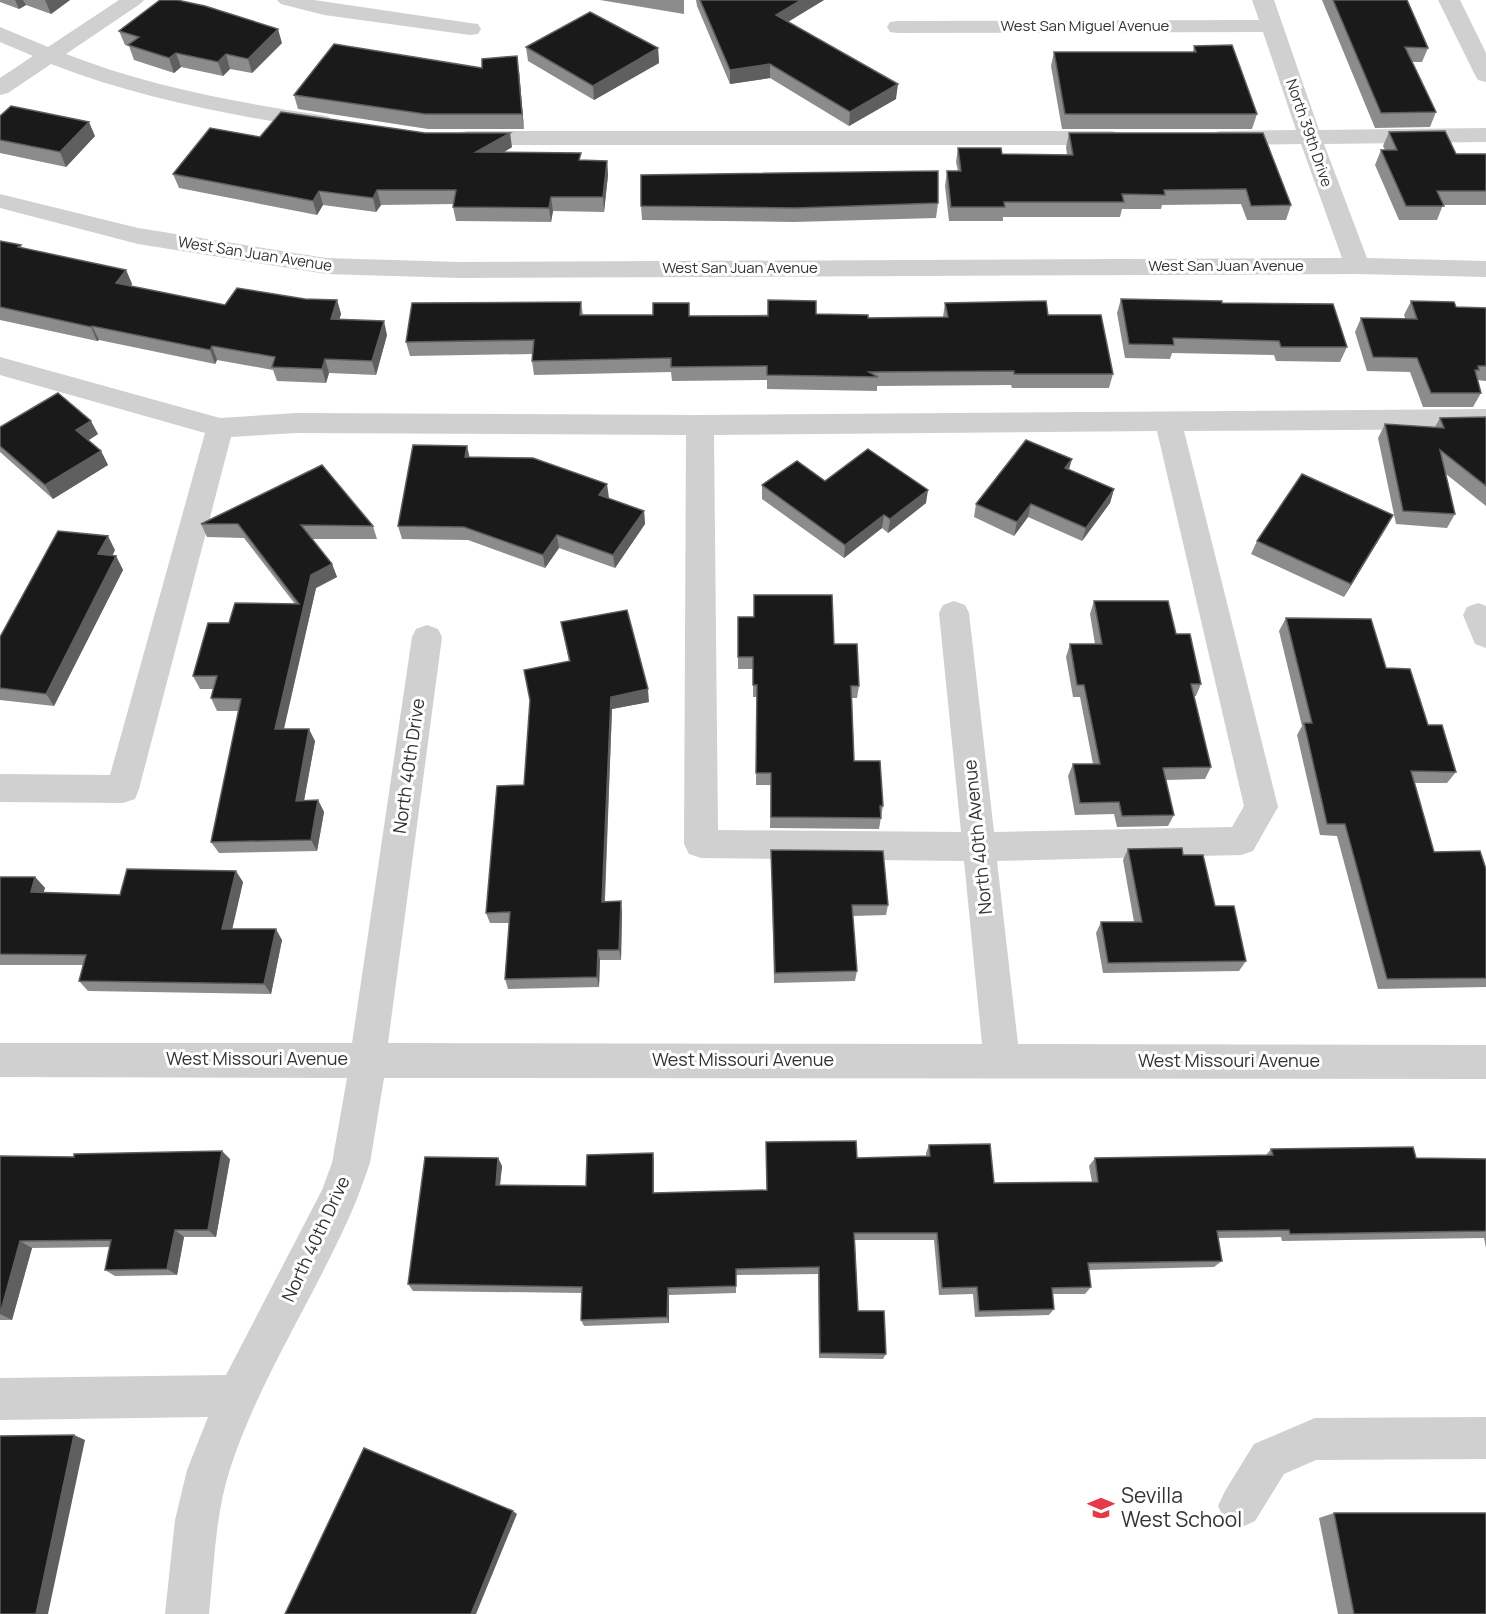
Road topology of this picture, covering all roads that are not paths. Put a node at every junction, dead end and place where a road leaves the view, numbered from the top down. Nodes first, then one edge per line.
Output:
1 (133, 0) edge
2 (288, 0) edge
3 (1263, 0) edge
4 (1449, 0) edge
5 (1272, 26) junction
6 (898, 27) dead end
7 (470, 29) dead end
8 (0, 34) edge
9 (50, 56) junction
10 (1486, 75) edge
11 (0, 88) edge
12 (347, 126) edge
13 (1486, 135) edge
14 (440, 138) edge
15 (1131, 138) edge
16 (1202, 138) edge
17 (1310, 138) junction
18 (0, 201) edge
19 (1357, 266) junction
20 (1486, 270) edge
21 (0, 366) edge
22 (1486, 419) edge
23 (1168, 421) junction
24 (700, 425) junction
25 (220, 428) junction
26 (954, 613) dead end
27 (427, 637) dead end
28 (0, 788) edge
29 (979, 847) junction
30 (367, 1059) junction
31 (0, 1060) edge
32 (1002, 1061) junction
33 (1486, 1062) edge
34 (238, 1396) junction
35 (0, 1399) edge
36 (1486, 1438) edge
37 (1240, 1506) dead end
38 (187, 1614) edge

1 - 9 street
2 - 7 street
3 - 5 street, North 39th Drive
4 - 10 street
5 - 6 street, West San Miguel Avenue
5 - 17 street, North 39th Drive
8 - 9 street
9 - 11 street
9 - 12 street
13 - 17 street
14 - 15 street
16 - 17 street
17 - 19 street, North 39th Drive
18 - 19 street, West San Juan Avenue
19 - 20 street, West San Juan Avenue
21 - 25 street
22 - 23 street
23 - 24 street
23 - 29 street
24 - 25 street
24 - 29 street
25 - 28 street
26 - 29 street, North 40th Avenue
27 - 30 street, North 40th Drive
29 - 32 street, North 40th Avenue
30 - 31 street, West Missouri Avenue
30 - 32 street, West Missouri Avenue
30 - 34 street, North 40th Drive
32 - 33 street, West Missouri Avenue
34 - 35 street
34 - 38 street, North 40th Drive
36 - 37 street

